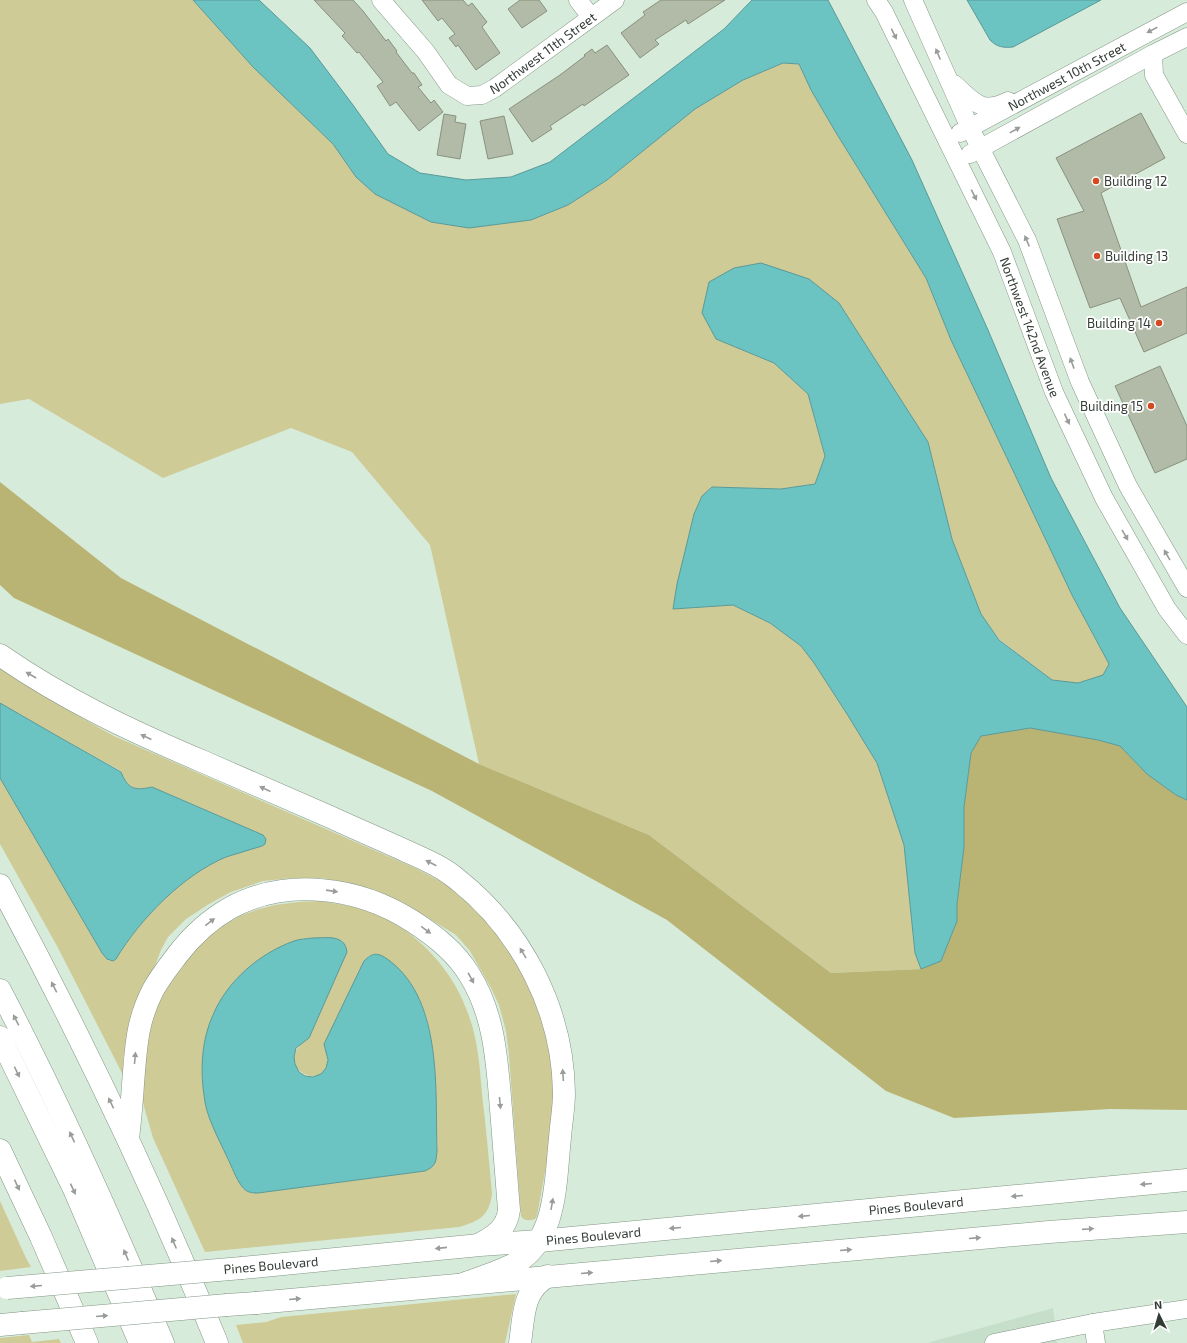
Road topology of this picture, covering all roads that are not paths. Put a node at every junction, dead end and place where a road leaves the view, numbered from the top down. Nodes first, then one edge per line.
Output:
1 (381, 0) edge
2 (578, 0) edge
3 (615, 0) edge
4 (913, 0) edge
5 (879, 4) edge
6 (1187, 12) edge
7 (591, 18) junction
8 (1187, 37) edge
9 (1153, 54) junction
10 (948, 78) junction
11 (1035, 93) junction
12 (970, 128) junction
13 (1187, 134) edge
14 (946, 139) junction
15 (981, 149) junction
16 (957, 161) junction
17 (1187, 588) edge
18 (1187, 635) edge
19 (0, 655) edge
20 (0, 885) edge
21 (0, 990) edge
22 (0, 1037) edge
23 (128, 1139) junction
24 (0, 1150) edge
25 (1187, 1180) edge
26 (1187, 1222) edge
27 (539, 1241) junction
28 (480, 1244) junction
29 (548, 1276) junction
30 (463, 1284) junction
31 (3, 1288) edge
32 (1187, 1309) edge
33 (1093, 1323) junction
34 (0, 1325) edge
35 (87, 1343) edge
36 (140, 1343) edge
37 (163, 1343) edge
38 (216, 1343) edge
39 (520, 1343) edge
40 (994, 1343) edge
41 (1096, 1343) edge

1 - 7 street, Northwest 11th Street
2 - 7 street
3 - 7 street, Northwest 11th Street
10 -> 4 street, Northwest 142nd Avenue
5 -> 14 street, Northwest 142nd Avenue
6 -> 11 street, Northwest 10th Street
8 - 9 street, Northwest 10th Street
9 - 13 street
15 -> 9 street, Northwest 10th Street
10 - 11 street
10 - 12 street, Northwest 142nd Avenue
11 - 12 street, Northwest 10th Street
12 - 14 street, Northwest 10th Street
12 - 15 street, Northwest 142nd Avenue
14 - 16 street, Northwest 142nd Avenue
15 - 16 street, Northwest 10th Street
17 -> 15 street, Northwest 142nd Avenue
16 -> 18 street, Northwest 142nd Avenue
27 -> 19 main road
23 -> 20 main road
37 -> 21 main road
22 -> 36 main road
23 -> 28 main road
38 -> 23 main road
24 -> 35 main road
25 -> 27 main road, Pines Boulevard
29 -> 26 main road
27 - 28 main road, Pines Boulevard
27 - 30 main road
28 -> 31 main road, Pines Boulevard, bridge
29 - 30 main road
29 - 39 main road
34 -> 30 main road, bridge
32 - 33 street
33 - 40 street
33 - 41 street

